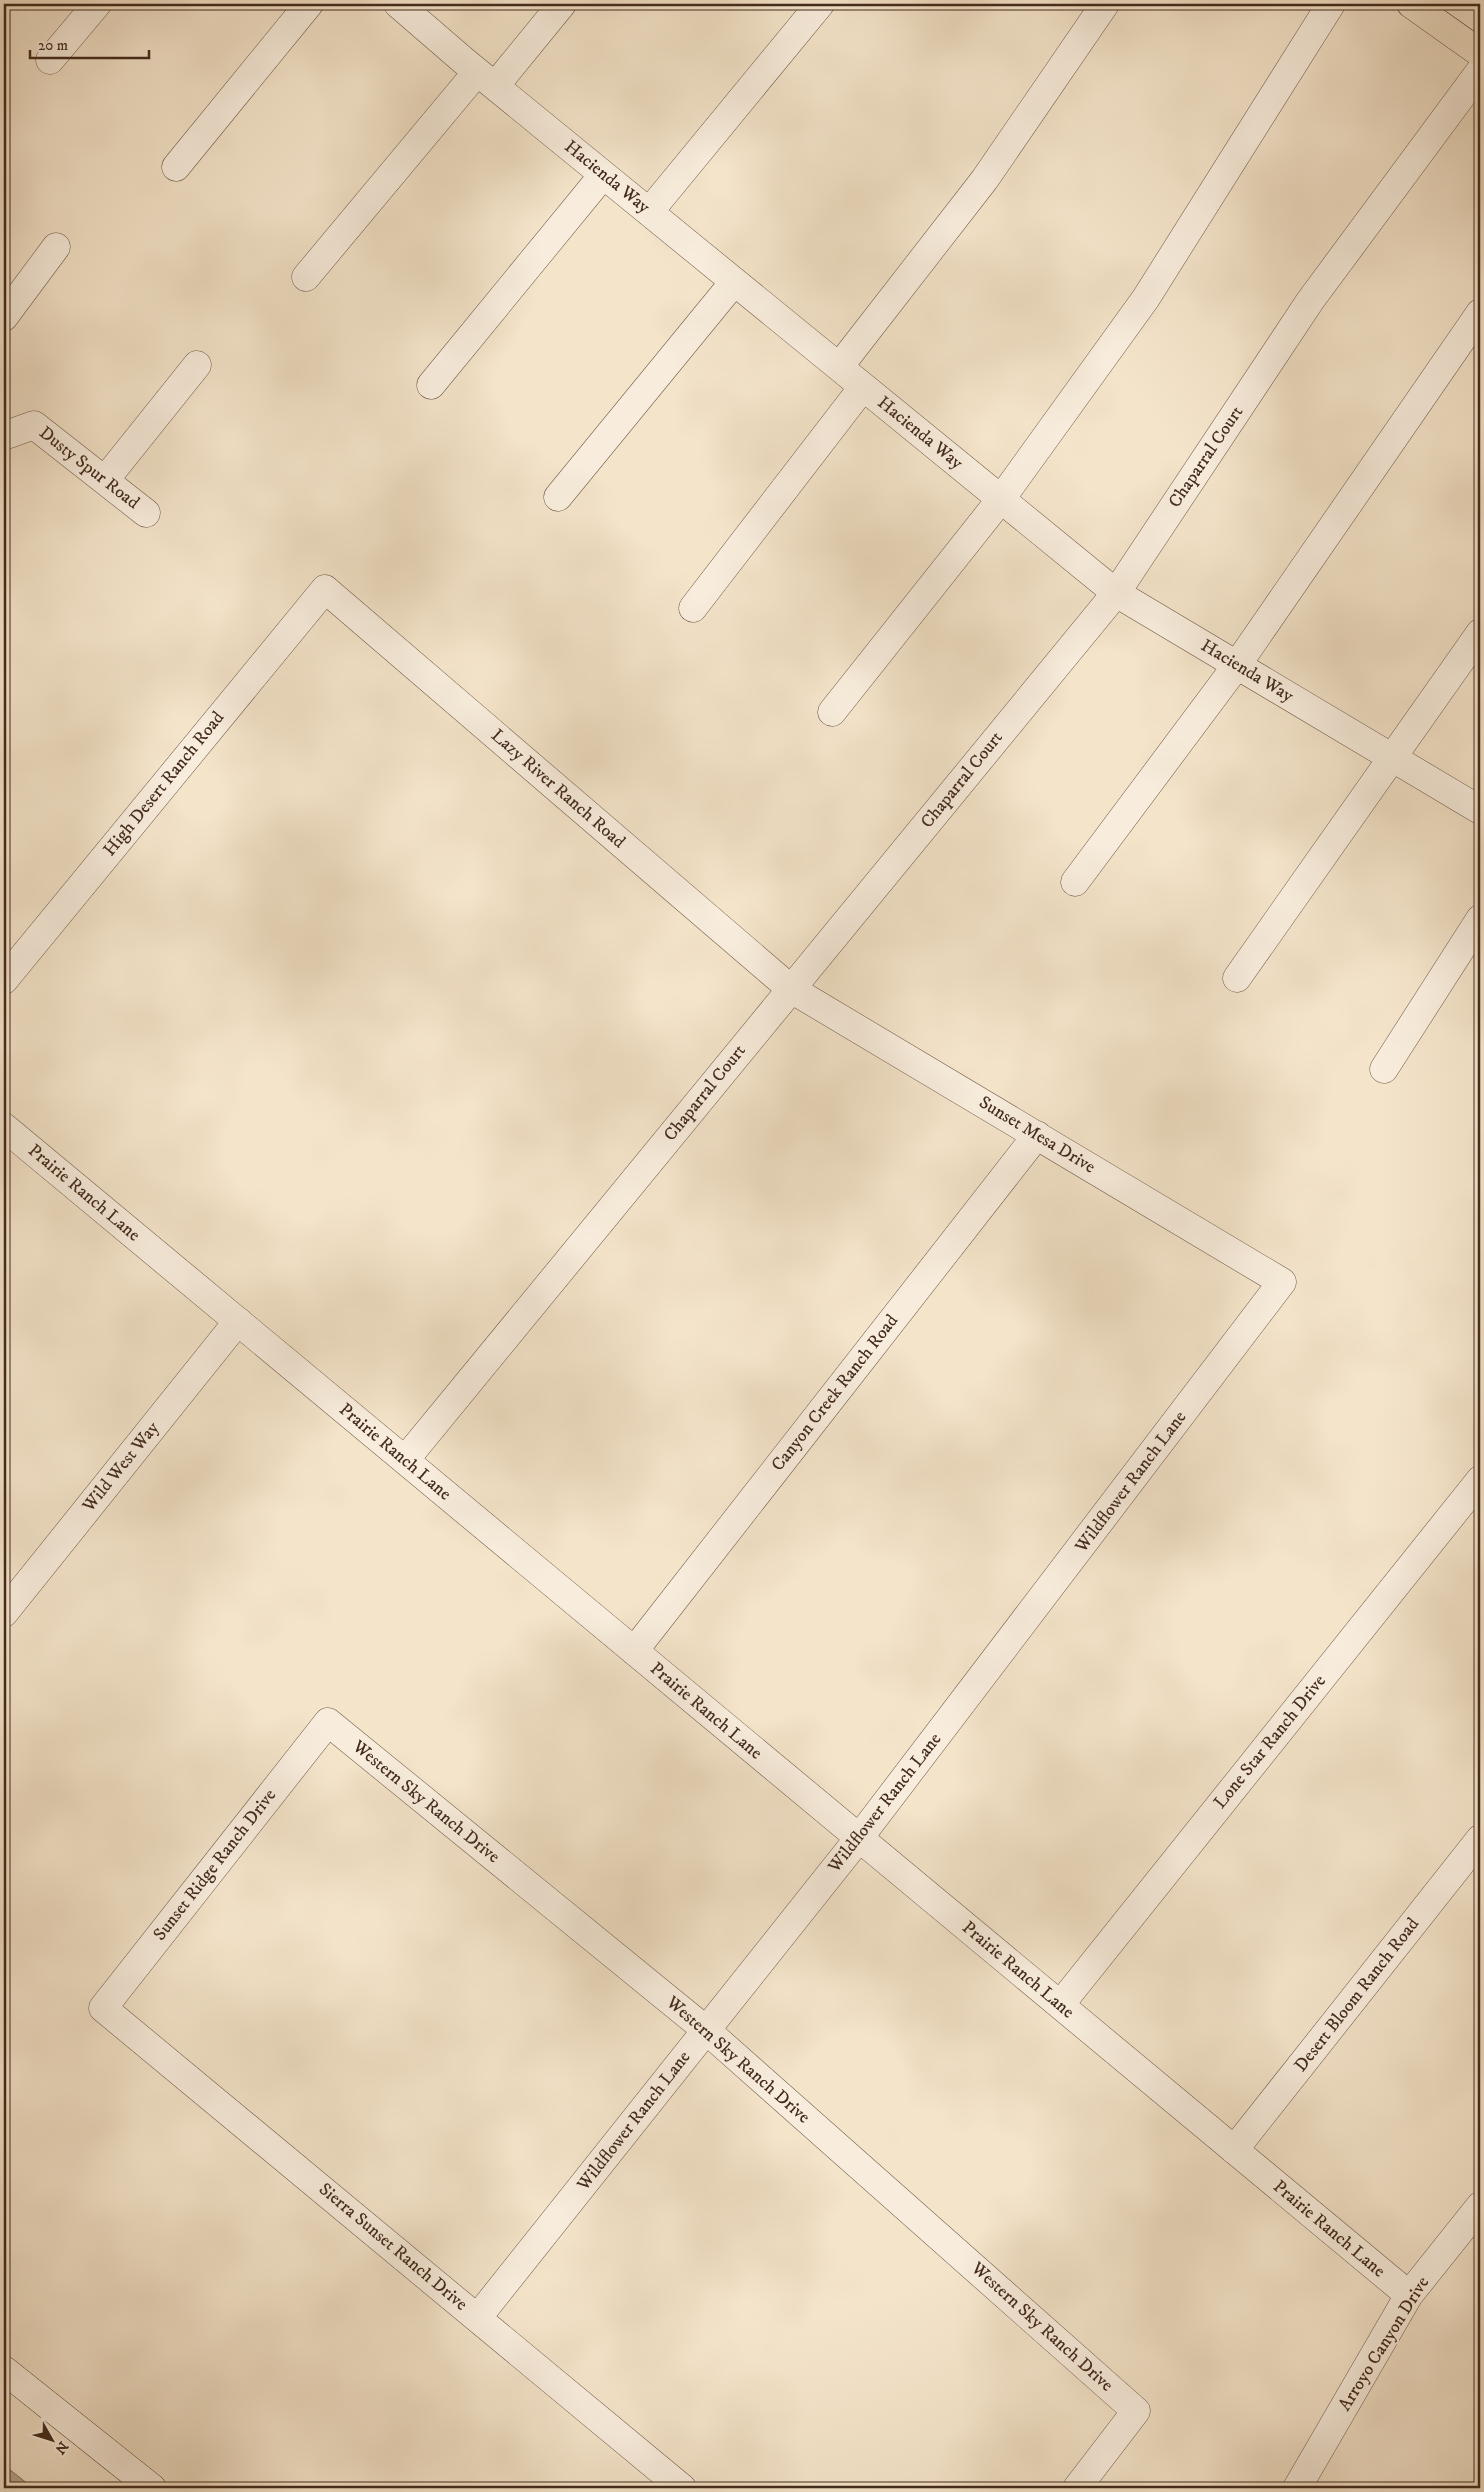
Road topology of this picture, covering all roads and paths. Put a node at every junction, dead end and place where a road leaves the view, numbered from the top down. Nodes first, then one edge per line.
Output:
1 (97, 4) edge
2 (309, 4) edge
3 (398, 4) edge
4 (562, 4) edge
5 (820, 4) edge
6 (1105, 4) edge
7 (1331, 4) edge
8 (1411, 4) edge
9 (1480, 53) edge
10 (50, 60) dead end
11 (1480, 71) edge
12 (486, 79) junction
13 (176, 167) dead end
14 (603, 175) junction
15 (649, 212) junction
16 (56, 247) dead end
17 (306, 277) dead end
18 (734, 282) junction
19 (1480, 313) edge
20 (4, 317) edge
21 (197, 365) dead end
22 (839, 367) junction
23 (431, 385) dead end
24 (863, 387) junction
25 (6, 435) edge
26 (105, 480) junction
27 (558, 497) dead end
28 (1001, 499) junction
29 (146, 513) dead end
30 (325, 589) joint
31 (1116, 593) junction
32 (693, 608) dead end
33 (1480, 633) edge
34 (1237, 665) junction
35 (832, 712) dead end
36 (1392, 758) junction
37 (1480, 810) edge
38 (1075, 882) dead end
39 (1480, 919) edge
40 (1237, 978) dead end
41 (4, 980) edge
42 (791, 989) junction
43 (1384, 1069) dead end
44 (4, 1127) edge
45 (1036, 1135) junction
46 (1282, 1282) joint
47 (238, 1321) junction
48 (405, 1460) junction
49 (1480, 1480) edge
50 (4, 1613) edge
51 (634, 1651) junction
52 (328, 1722) joint
53 (859, 1838) junction
54 (1480, 1840) edge
55 (1060, 2005) junction
56 (103, 2008) joint
57 (706, 2030) junction
58 (1234, 2150) junction
59 (1480, 2206) edge
60 (1409, 2296) junction
61 (478, 2317) junction
62 (4, 2370) edge
63 (152, 2488) edge
64 (682, 2488) edge
65 (1077, 2488) edge
66 (1297, 2488) edge

1 - 10 street
2 - 13 street
3 - 12 street, Hacienda Way
4 - 12 street
5 - 15 street
6 - 22 street
7 - 28 street
8 - 9 highway
11 - 31 street, Chaparral Court
12 - 14 street, Hacienda Way
12 - 17 street
14 - 15 street, Hacienda Way
14 - 23 street
15 - 18 street, Hacienda Way
16 - 20 street
18 - 22 street, Hacienda Way
18 - 27 street
19 - 34 street
21 - 26 street
22 - 24 street, Hacienda Way
24 - 28 street, Hacienda Way
24 - 32 street
25 - 26 street, Dusty Spur Road
26 - 29 street, Dusty Spur Road
28 - 31 street, Hacienda Way
28 - 35 street
30 - 41 street, High Desert Ranch Road
30 - 42 street, Lazy River Ranch Road
31 - 34 street, Hacienda Way
31 - 42 street, Chaparral Court
33 - 36 street
34 - 36 street, Hacienda Way
34 - 38 street
36 - 37 street, Hacienda Way
36 - 40 street
39 - 43 street
42 - 45 street, Sunset Mesa Drive
42 - 48 street, Chaparral Court
44 - 47 street, Prairie Ranch Lane
45 - 46 street, Sunset Mesa Drive
45 - 51 street, Canyon Creek Ranch Road
46 - 53 street, Wildflower Ranch Lane
47 - 48 street, Prairie Ranch Lane
47 - 50 street, Wild West Way
48 - 51 street, Prairie Ranch Lane
49 - 55 street, Lone Star Ranch Drive
51 - 53 street, Prairie Ranch Lane
52 - 56 street, Sunset Ridge Ranch Drive
52 - 57 street, Western Sky Ranch Drive
53 - 55 street, Prairie Ranch Lane
53 - 57 street, Wildflower Ranch Lane
54 - 58 street, Desert Bloom Ranch Road
55 - 58 street, Prairie Ranch Lane
56 - 61 street, Sierra Sunset Ranch Drive
57 - 61 street, Wildflower Ranch Lane
57 - 65 street, Western Sky Ranch Drive
58 - 60 street, Prairie Ranch Lane
59 - 60 street, Arroyo Canyon Drive
60 - 66 street, Arroyo Canyon Drive
61 - 64 street, Sierra Sunset Ranch Drive
62 - 63 street

